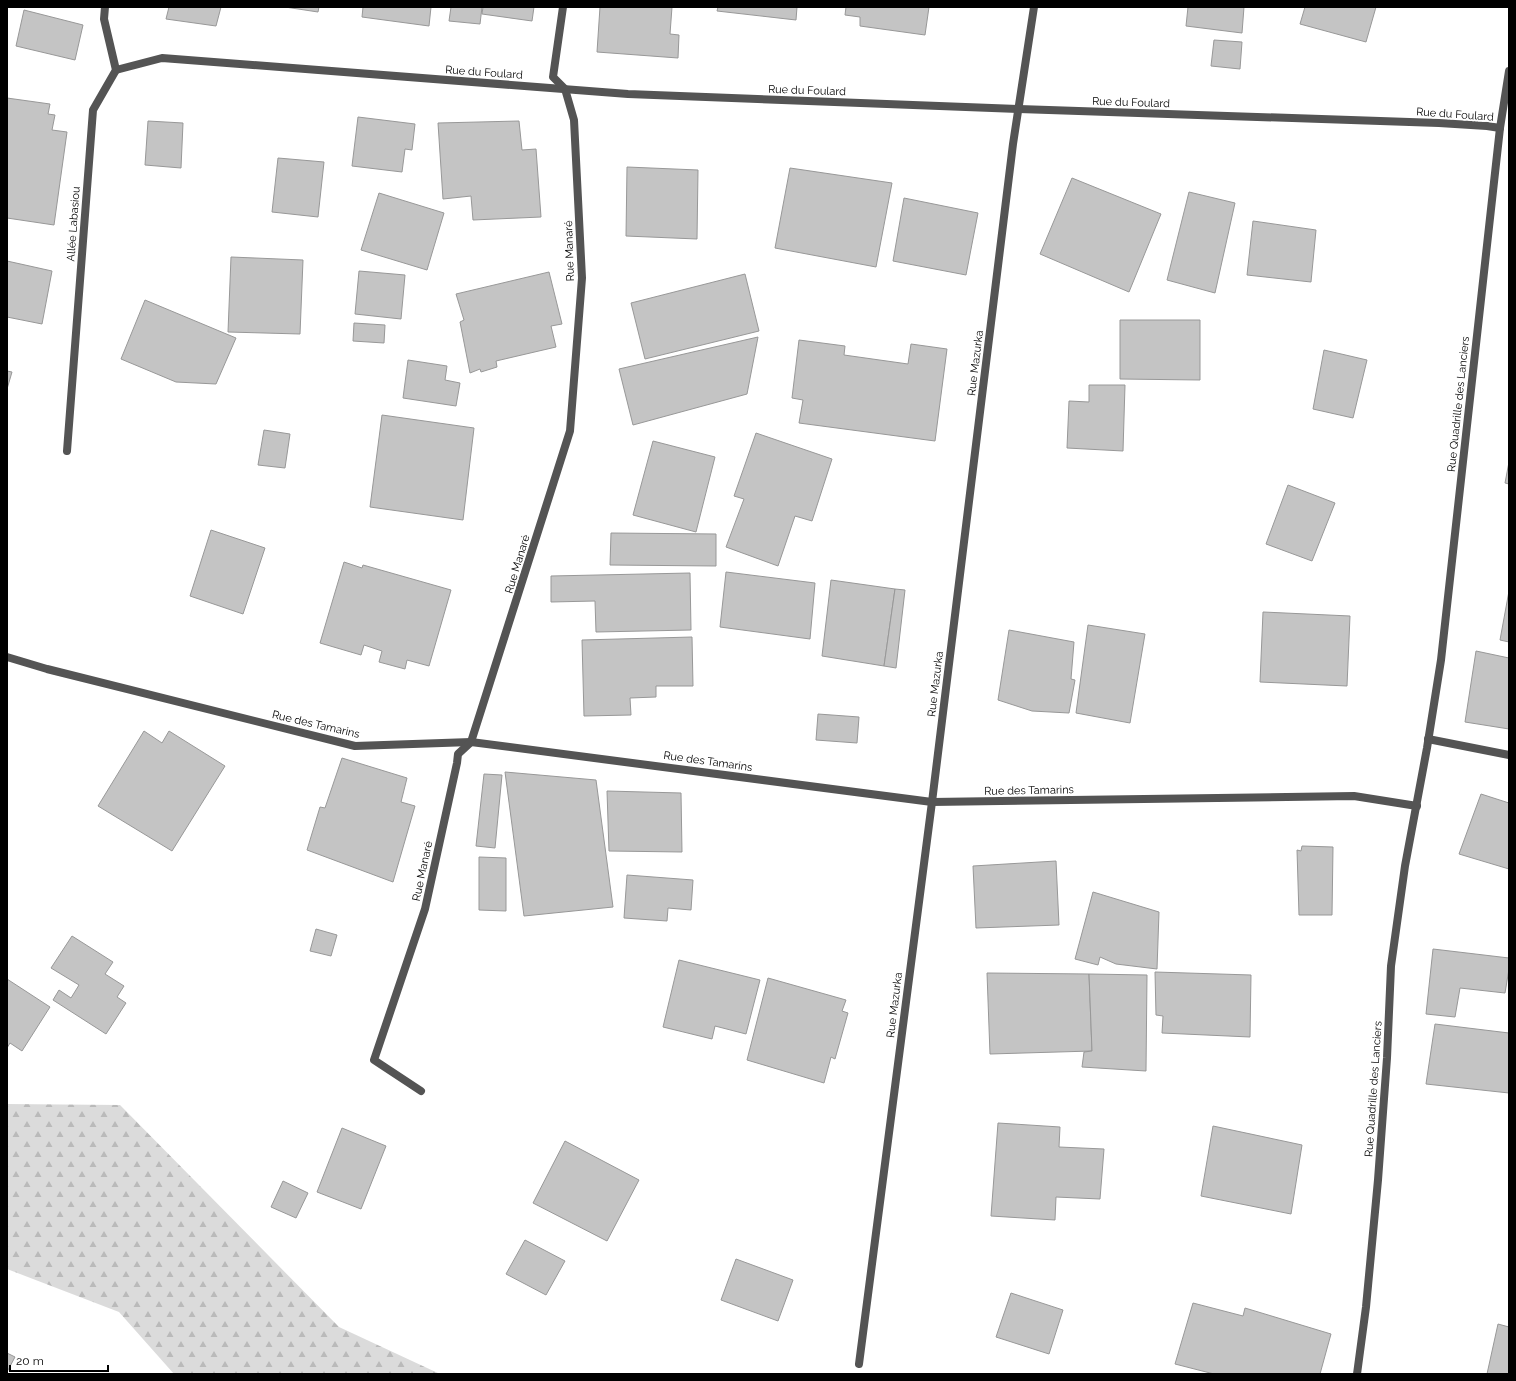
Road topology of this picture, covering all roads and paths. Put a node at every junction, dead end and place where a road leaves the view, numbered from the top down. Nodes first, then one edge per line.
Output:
1 (105, 7) edge
2 (563, 7) edge
3 (1034, 7) edge
4 (116, 70) junction
5 (1509, 71) edge
6 (565, 89) junction
7 (1019, 110) junction
8 (1500, 128) junction
9 (67, 451) dead end
10 (7, 657) edge
11 (1428, 739) junction
12 (471, 742) junction
13 (1509, 755) edge
14 (932, 802) junction
15 (1417, 806) junction
16 (421, 1090) dead end
17 (859, 1364) dead end
18 (1356, 1374) edge

1 - 4 street
2 - 6 street, Rue Manaré
3 - 7 street, Rue Mazurka
4 - 6 street, Rue du Foulard
4 - 9 street, Allée Labasiou
5 - 8 street, Rue Quadrille des Lanciers
6 - 7 street, Rue du Foulard
6 - 12 street, Rue Manaré
7 - 8 street, Rue du Foulard
7 - 14 street, Rue Mazurka
8 - 11 street, Rue Quadrille des Lanciers
10 - 12 street, Rue des Tamarins
11 - 13 street
11 - 15 street, Rue Quadrille des Lanciers
12 - 14 street, Rue des Tamarins
12 - 16 street, Rue Manaré
14 - 15 street, Rue des Tamarins
14 - 17 street, Rue Mazurka
15 - 18 street, Rue Quadrille des Lanciers

